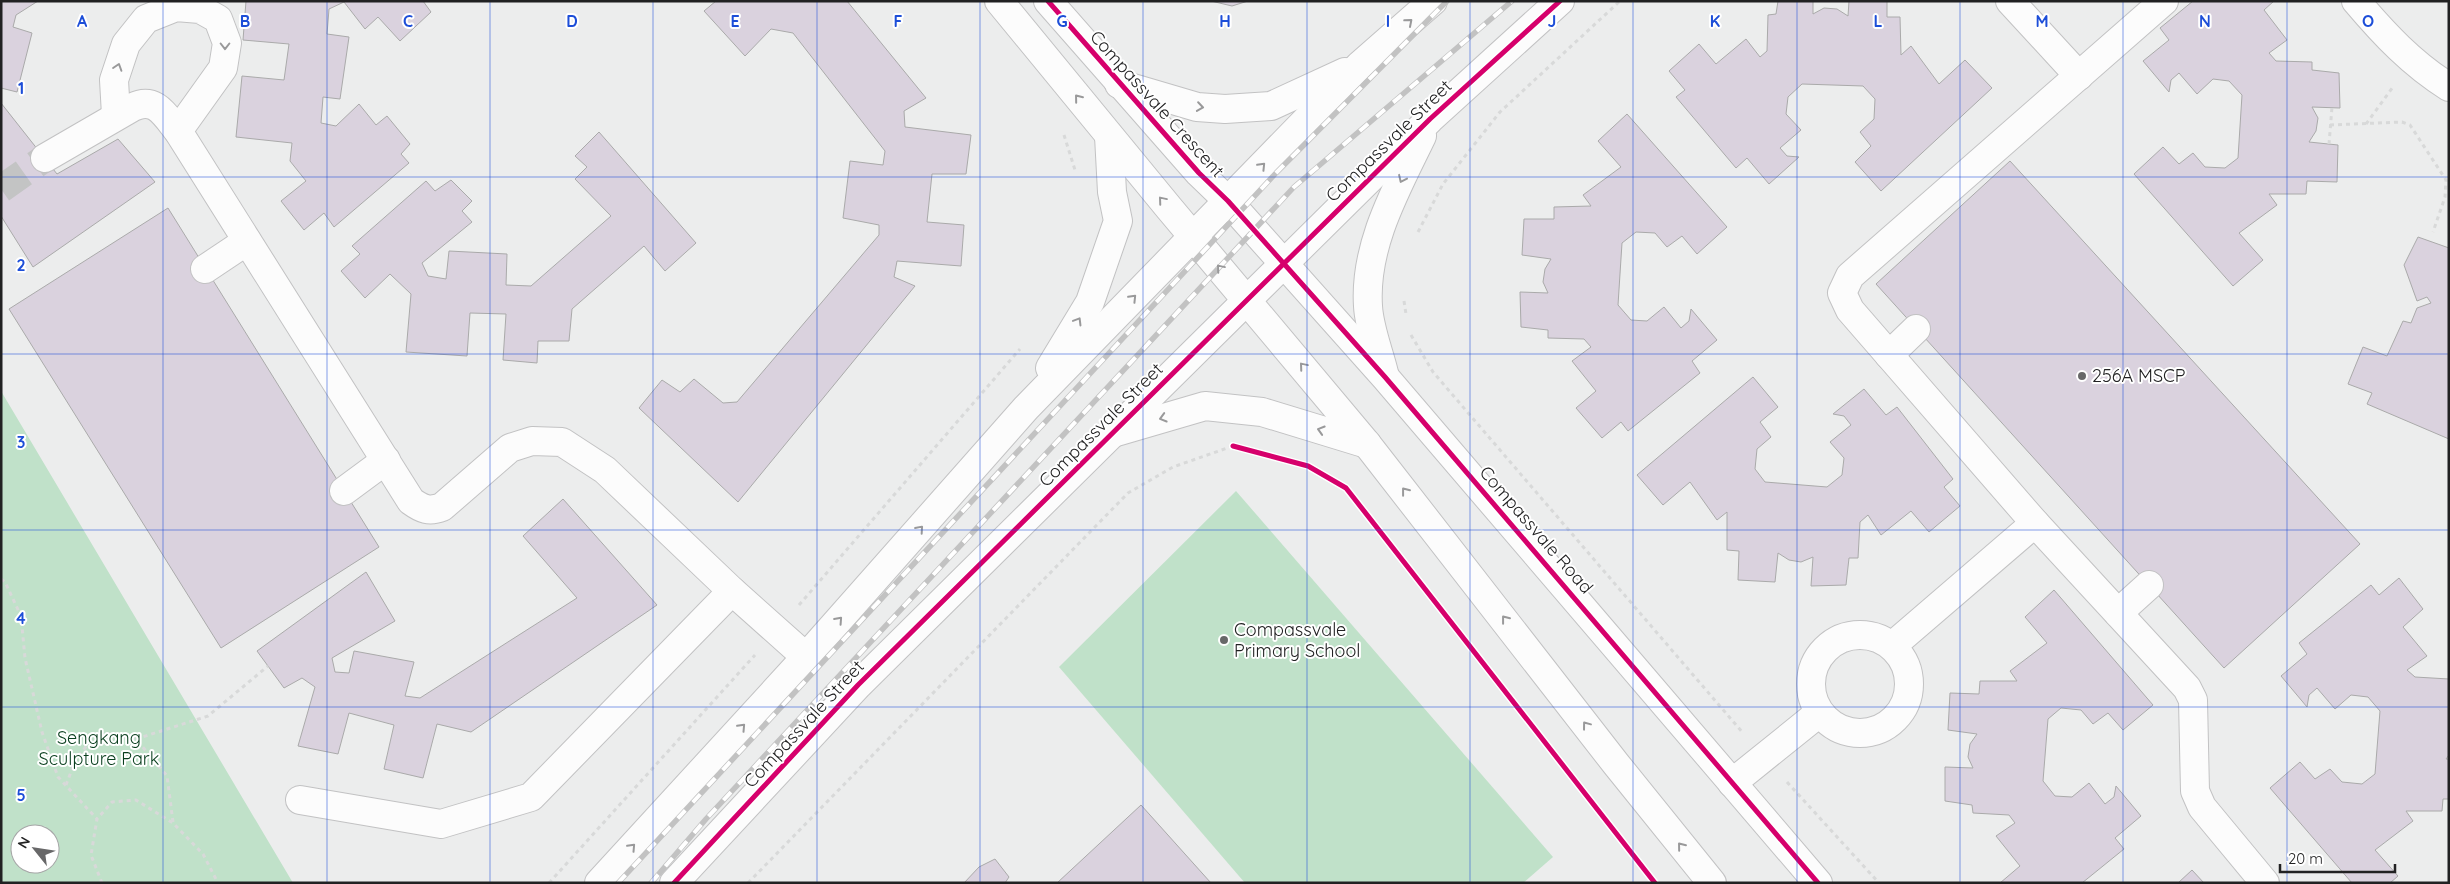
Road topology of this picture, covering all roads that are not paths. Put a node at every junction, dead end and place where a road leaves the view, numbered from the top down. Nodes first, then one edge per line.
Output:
1 (999, 1) edge
2 (1048, 1) edge
3 (1433, 1) edge
4 (1560, 1) edge
5 (2010, 1) edge
6 (2164, 1) edge
7 (2356, 1) edge
8 (1360, 65) junction
9 (2079, 76) junction
10 (1120, 84) junction
11 (2449, 87) edge
12 (116, 115) junction
13 (1430, 118) junction
14 (178, 131) junction
15 (1108, 136) junction
16 (45, 158) tunnel mouth
17 (1228, 201) junction
18 (1193, 237) junction
19 (248, 241) junction
20 (1283, 263) junction
21 (205, 269) dead end
22 (1246, 300) junction
23 (1916, 329) dead end
24 (1889, 355) junction
25 (1385, 377) junction
26 (1026, 408) junction
27 (1112, 433) junction
28 (1368, 444) junction
29 (386, 460) junction
30 (344, 491) dead end
31 (2035, 523) junction
32 (2149, 585) dead end
33 (732, 591) junction
34 (2118, 613) junction
35 (1892, 646) junction
36 (806, 657) junction
37 (1819, 713) junction
38 (1732, 783) junction
39 (300, 800) dead end
40 (599, 883) edge
41 (674, 883) edge
42 (1712, 883) edge
43 (1818, 883) edge
44 (2265, 883) edge

15 -> 1 street
2 - 10 street, Compassvale Crescent
8 -> 3 street
4 - 13 street, Compassvale Street
5 - 9 street
6 - 9 street
7 - 11 street
10 -> 8 street
17 -> 8 street
9 - 24 street
10 - 17 street, Compassvale Crescent
12 - 14 street
12 -> 14 street
12 - 16 street
13 - 20 street, Compassvale Street
13 -> 25 street
14 - 19 street
18 -> 15 street
26 -> 15 street
17 - 18 street
17 - 20 street, Compassvale Road
22 -> 18 street
26 -> 18 street
19 - 21 street
19 - 29 street
20 - 22 street, Compassvale Street
20 - 25 street, Compassvale Road
22 - 27 street, Compassvale Street
28 -> 22 street
23 - 24 street
24 - 31 street
25 - 38 street, Compassvale Road
36 -> 26 street
28 -> 27 street
27 - 41 street, Compassvale Street
42 -> 28 street
29 - 30 street
29 - 33 street
31 - 34 street
31 - 35 street
32 - 34 street
33 - 36 street
33 - 39 street
34 - 44 street
35 - 37 street
35 - 37 street
40 -> 36 street
37 - 38 street
38 - 43 street, Compassvale Road

